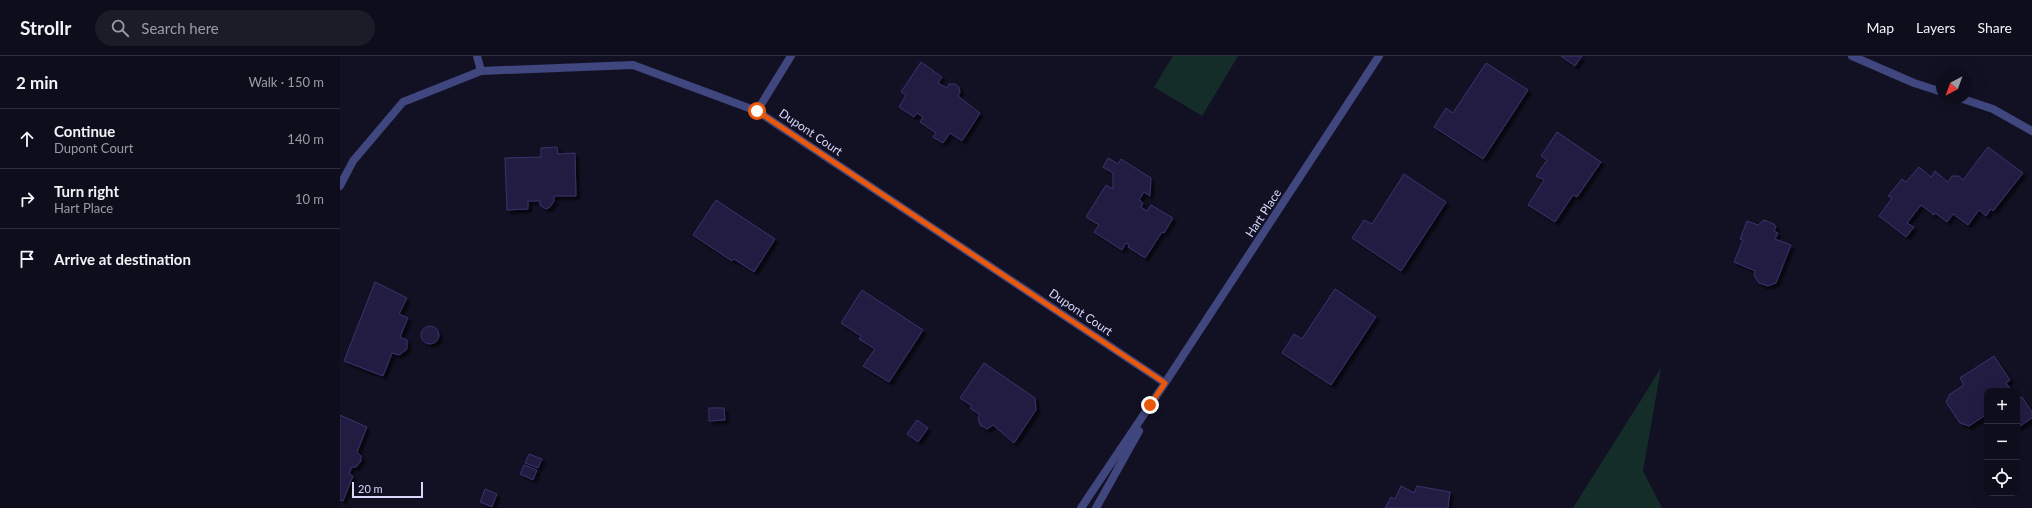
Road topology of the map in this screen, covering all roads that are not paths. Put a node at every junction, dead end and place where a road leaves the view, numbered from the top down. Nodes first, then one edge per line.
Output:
1 (477, 56) edge
2 (791, 56) edge
3 (1379, 56) edge
4 (1852, 56) edge
5 (481, 71) junction
6 (1936, 90) edge
7 (1972, 102) edge
8 (757, 111) junction
9 (2032, 131) edge
10 (340, 186) edge
11 (1165, 383) junction
12 (1081, 508) edge
13 (1096, 508) edge

1 - 5 street
2 - 8 street
3 - 11 street, Hart Place
4 - 6 street
5 - 8 street, Dupont Court
5 - 10 street, Dupont Court
7 - 9 street
8 - 11 street, Dupont Court
11 - 12 street, Hart Place
11 - 13 street, Hart Place

